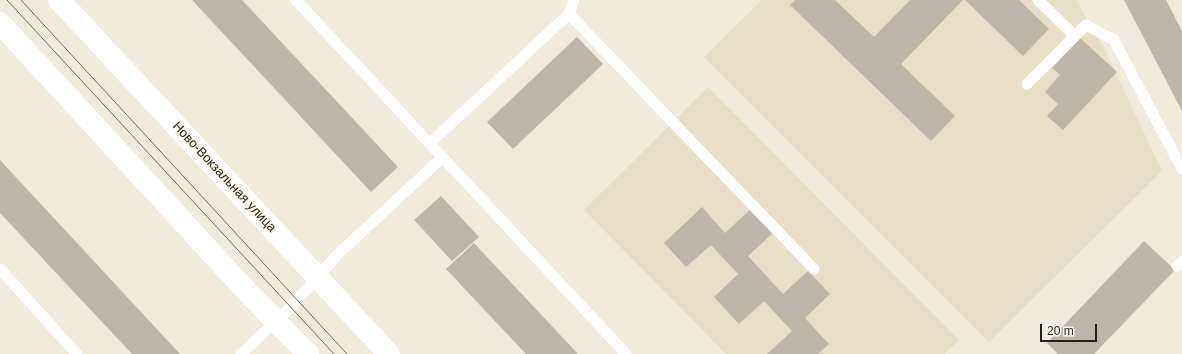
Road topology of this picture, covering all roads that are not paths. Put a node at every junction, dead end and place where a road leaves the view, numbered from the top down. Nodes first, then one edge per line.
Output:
1 (59, 0) edge
2 (296, 0) edge
3 (574, 0) edge
4 (1038, 0) edge
5 (569, 14) junction
6 (0, 23) edge
7 (1075, 36) junction
8 (1027, 84) dead end
9 (430, 143) junction
10 (443, 157) junction
11 (1182, 169) edge
12 (0, 269) edge
13 (814, 269) dead end
14 (318, 278) junction
15 (275, 321) junction
16 (77, 354) edge
17 (241, 354) edge
18 (308, 354) edge
19 (388, 354) edge
20 (626, 354) edge

1 - 14 main road, Ново-Вокзальная улица
2 - 9 lane
3 - 5 lane
4 - 7 lane
5 - 9 lane
5 - 13 lane
6 - 15 main road
7 - 8 lane
7 - 11 lane
9 - 10 lane
10 - 14 lane
10 - 20 lane
12 - 16 lane
14 - 15 lane
14 - 19 main road, Ново-Вокзальная улица
15 - 17 lane
15 - 18 main road

